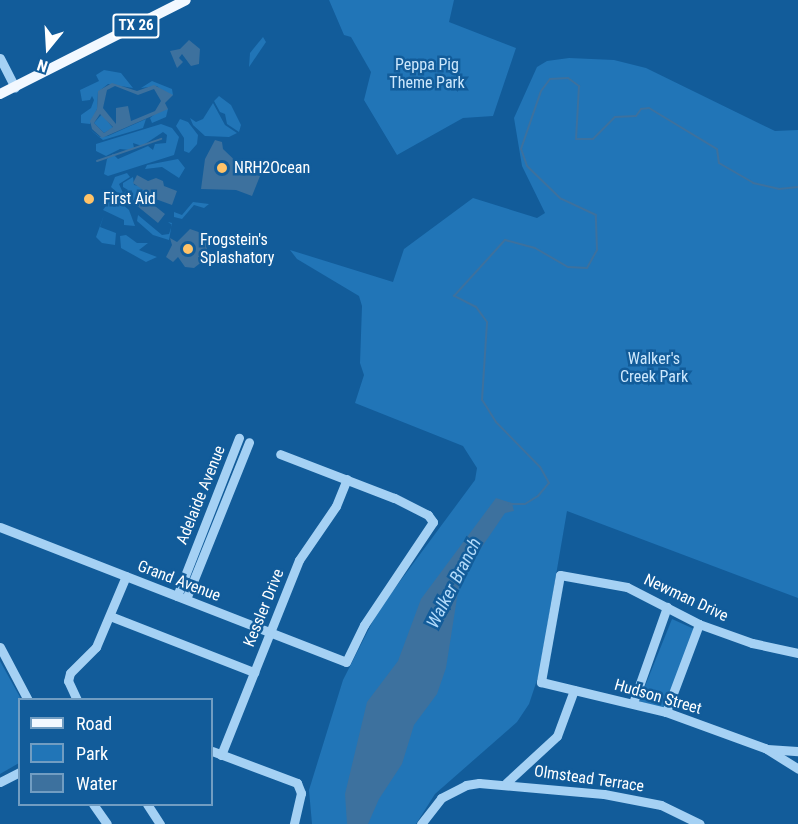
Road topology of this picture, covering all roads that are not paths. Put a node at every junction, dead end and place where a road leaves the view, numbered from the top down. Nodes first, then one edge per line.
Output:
1 (186, 0) edge
2 (0, 58) edge
3 (15, 87) junction
4 (0, 94) edge
5 (239, 438) dead end
6 (249, 442) dead end
7 (280, 454) dead end
8 (347, 479) junction
9 (0, 527) edge
10 (126, 576) junction
11 (182, 598) junction
12 (668, 607) junction
13 (110, 616) junction
14 (699, 624) junction
15 (270, 632) junction
16 (0, 647) edge
17 (798, 653) edge
18 (254, 672) junction
19 (542, 681) joint
20 (574, 690) junction
21 (27, 698) edge
22 (76, 698) edge
23 (633, 704) junction
24 (666, 712) junction
25 (765, 748) junction
26 (798, 751) edge
27 (216, 753) edge
28 (798, 769) edge
29 (18, 773) edge
30 (0, 782) edge
31 (506, 783) junction
32 (94, 806) edge
33 (148, 806) edge
34 (107, 824) edge
35 (160, 824) edge
36 (294, 824) edge
37 (421, 824) edge
38 (700, 824) edge

1 - 3 main road, TX 26
2 - 3 street
3 - 4 main road, TX 26
5 - 11 street, Adelaide Avenue
6 - 11 street, Adelaide Avenue
7 - 8 street
8 - 15 street, Kessler Drive
8 - 15 street, Grand Avenue
9 - 10 street, Grand Avenue
10 - 11 street, Grand Avenue
10 - 13 street
11 - 15 street, Grand Avenue
12 - 14 street, Newman Drive
12 - 19 street, Newman Drive
12 - 23 street
13 - 18 street
13 - 22 street
14 - 17 street, Newman Drive
14 - 24 street
15 - 18 street, Kessler Drive
16 - 21 street
18 - 27 street, Kessler Drive
19 - 20 street, Hudson Street
20 - 23 street, Hudson Street
20 - 31 street
23 - 24 street, Hudson Street
24 - 25 street, Hudson Street
25 - 26 street, Hudson Street
25 - 28 street, Hudson Street
27 - 36 street
29 - 30 street
31 - 37 street, Olmstead Terrace
31 - 38 street, Olmstead Terrace
32 - 34 street
33 - 35 street

